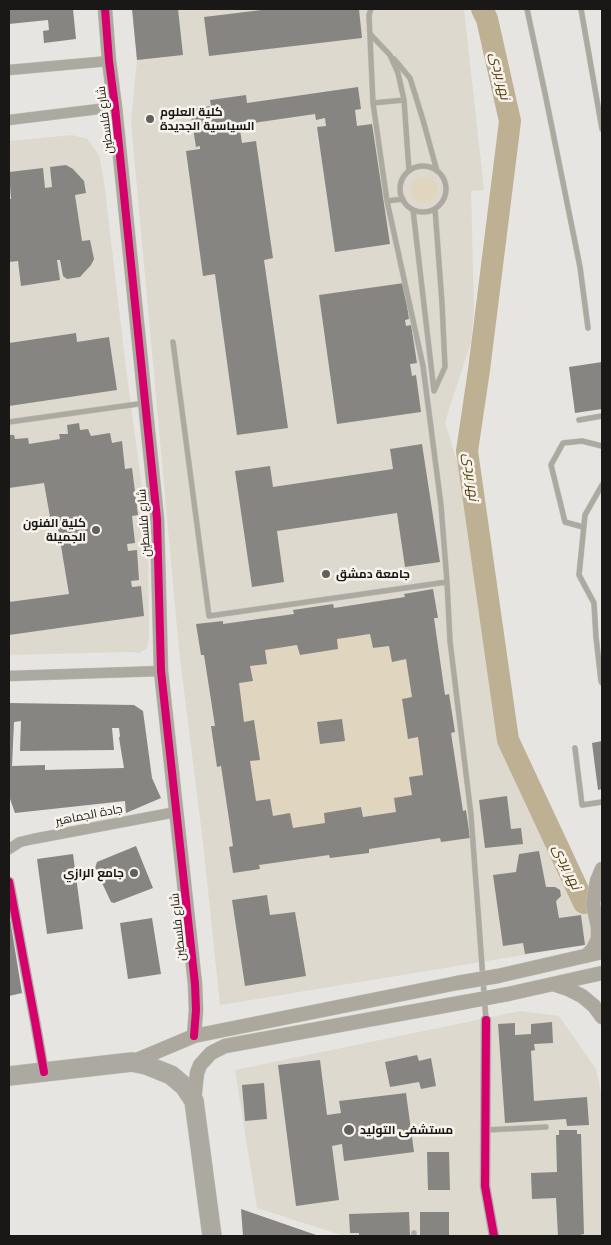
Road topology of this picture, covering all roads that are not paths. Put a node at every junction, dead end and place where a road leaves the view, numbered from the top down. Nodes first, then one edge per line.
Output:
1 (105, 9) edge
2 (371, 9) edge
3 (527, 9) edge
4 (581, 9) edge
5 (370, 34) junction
6 (390, 55) junction
7 (109, 61) junction
8 (9, 70) edge
9 (404, 100) junction
10 (373, 103) junction
11 (116, 107) junction
12 (9, 120) edge
13 (602, 129) edge
14 (437, 171) junction
15 (409, 172) junction
16 (403, 199) junction
17 (387, 201) junction
18 (413, 210) junction
19 (435, 210) junction
20 (588, 328) dead end
21 (173, 342) dead end
22 (145, 402) junction
23 (602, 416) edge
24 (579, 420) dead end
25 (9, 422) edge
26 (602, 446) edge
27 (602, 485) edge
28 (584, 527) junction
29 (447, 582) junction
30 (161, 671) junction
31 (9, 676) edge
32 (602, 683) edge
33 (575, 748) dead end
34 (602, 802) edge
35 (176, 812) junction
36 (9, 849) edge
37 (602, 869) edge
38 (9, 882) edge
39 (602, 952) edge
40 (585, 956) junction
41 (602, 972) edge
42 (552, 984) junction
43 (602, 1017) edge
44 (486, 1020) joint
45 (194, 1036) junction
46 (132, 1062) junction
47 (44, 1072) junction
48 (9, 1076) edge
49 (194, 1101) junction
50 (546, 1127) dead end
51 (485, 1130) junction
52 (212, 1236) edge
53 (494, 1236) edge

1 - 7 street, شارع فلسطين
2 - 5 lane
3 - 20 lane
4 - 13 lane
5 - 6 lane
5 - 10 lane
6 - 9 lane
6 - 14 lane
7 - 8 street
7 - 11 street, شارع فلسطين
9 - 10 lane
9 - 15 lane
10 - 17 lane
11 - 12 street
11 - 22 street, شارع فلسطين
14 - 15 lane
14 - 19 lane
15 - 16 lane
16 - 17 lane
16 - 18 lane
17 - 29 lane
18 - 19 lane
18 - 19 lane
21 - 29 lane
22 - 25 lane
22 - 30 street, شارع فلسطين
23 - 24 lane
26 - 28 lane
27 - 28 lane
28 - 32 lane
29 - 44 lane
30 - 31 street
30 - 35 street, شارع فلسطين
33 - 34 lane
35 - 36 street, جادة الجماهير
35 - 45 street, شارع فلسطين
37 - 40 street
38 - 47 street
39 - 40 street
40 - 45 street, bridge
41 - 42 street
42 - 43 street
42 - 49 street, bridge
44 - 51 street
45 - 46 street
46 - 47 highway
46 - 49 highway
47 - 48 highway
49 - 52 highway
50 - 51 lane
51 - 53 street

